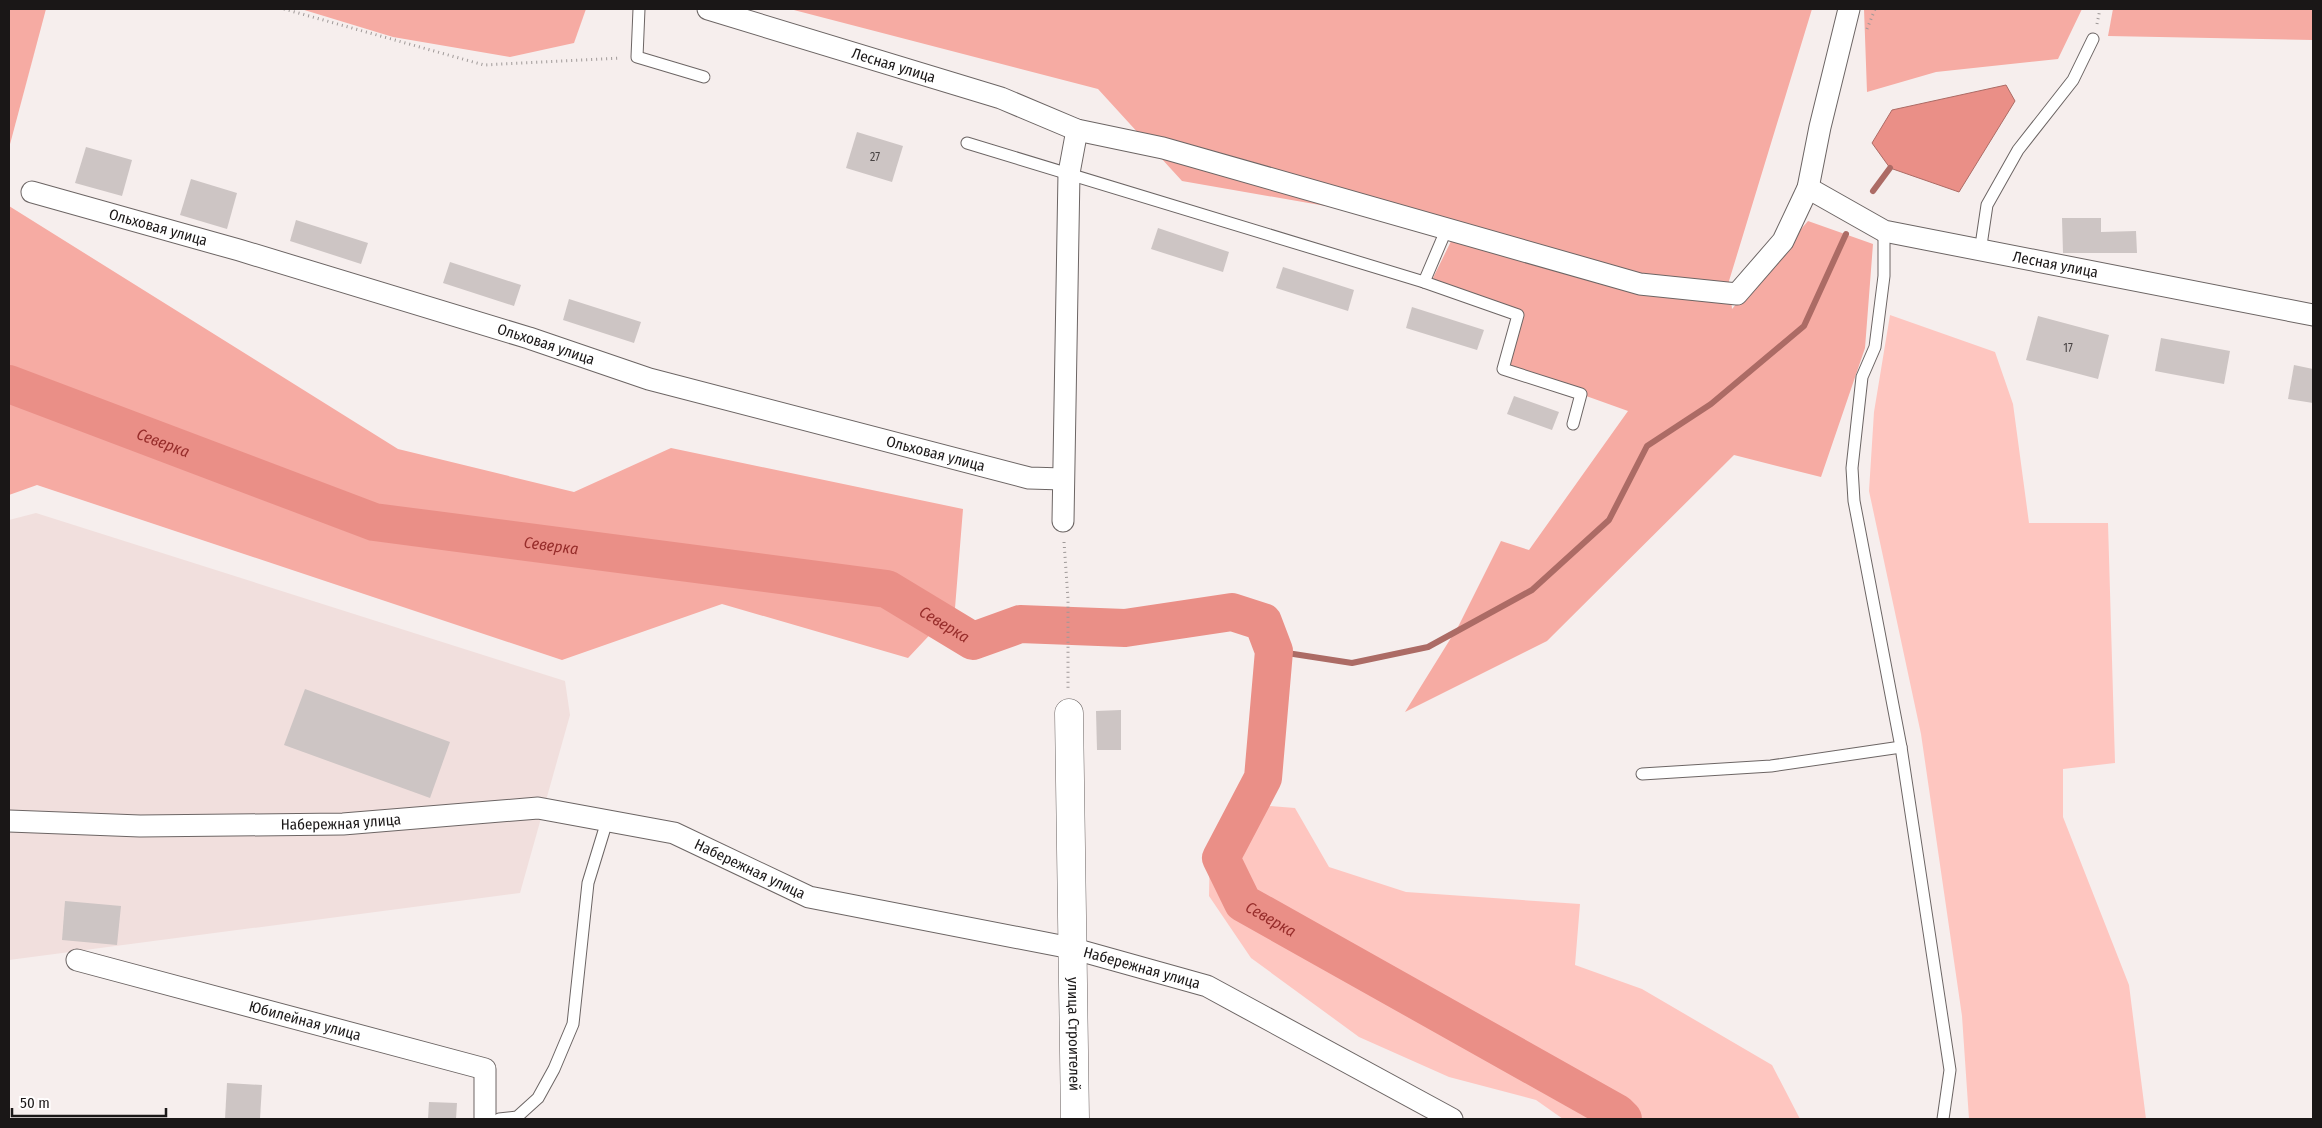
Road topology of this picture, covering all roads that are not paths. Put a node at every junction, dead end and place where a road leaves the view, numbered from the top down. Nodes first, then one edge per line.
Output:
1 (639, 9) edge
2 (708, 9) edge
3 (1849, 9) edge
4 (2093, 39) dead end
5 (704, 76) dead end
6 (1077, 130) junction
7 (968, 143) dead end
8 (1069, 173) junction
9 (1808, 188) junction
10 (32, 192) dead end
11 (1447, 228) junction
12 (1884, 231) junction
13 (1980, 252) junction
14 (1424, 282) junction
15 (2313, 315) edge
16 (1573, 424) dead end
17 (1063, 479) junction
18 (1063, 521) road end
19 (1069, 713) road end
20 (1901, 746) junction
21 (1642, 774) dead end
22 (9, 821) edge
23 (607, 821) junction
24 (1071, 948) junction
25 (77, 960) dead end
26 (485, 1119) edge
27 (499, 1119) edge
28 (1075, 1119) edge
29 (1452, 1119) edge
30 (1943, 1119) edge

1 - 5 lane
2 - 6 street, Лесная улица
3 - 9 street
4 - 13 lane
6 - 8 street
6 - 11 street, Лесная улица
7 - 8 lane
8 - 14 lane
8 - 17 street
9 - 11 street, Лесная улица
9 - 12 street, Лесная улица
10 - 17 street, Ольховая улица
11 - 14 lane
12 - 13 street, Лесная улица
12 - 20 lane
13 - 15 street, Лесная улица
14 - 16 lane
17 - 18 street
19 - 24 street, улица Строителей
20 - 21 lane
20 - 30 lane
22 - 23 street, Набережная улица
23 - 24 street, Набережная улица
23 - 27 lane
24 - 28 street, улица Строителей
24 - 29 street, Набережная улица
25 - 26 street, Юбилейная улица

